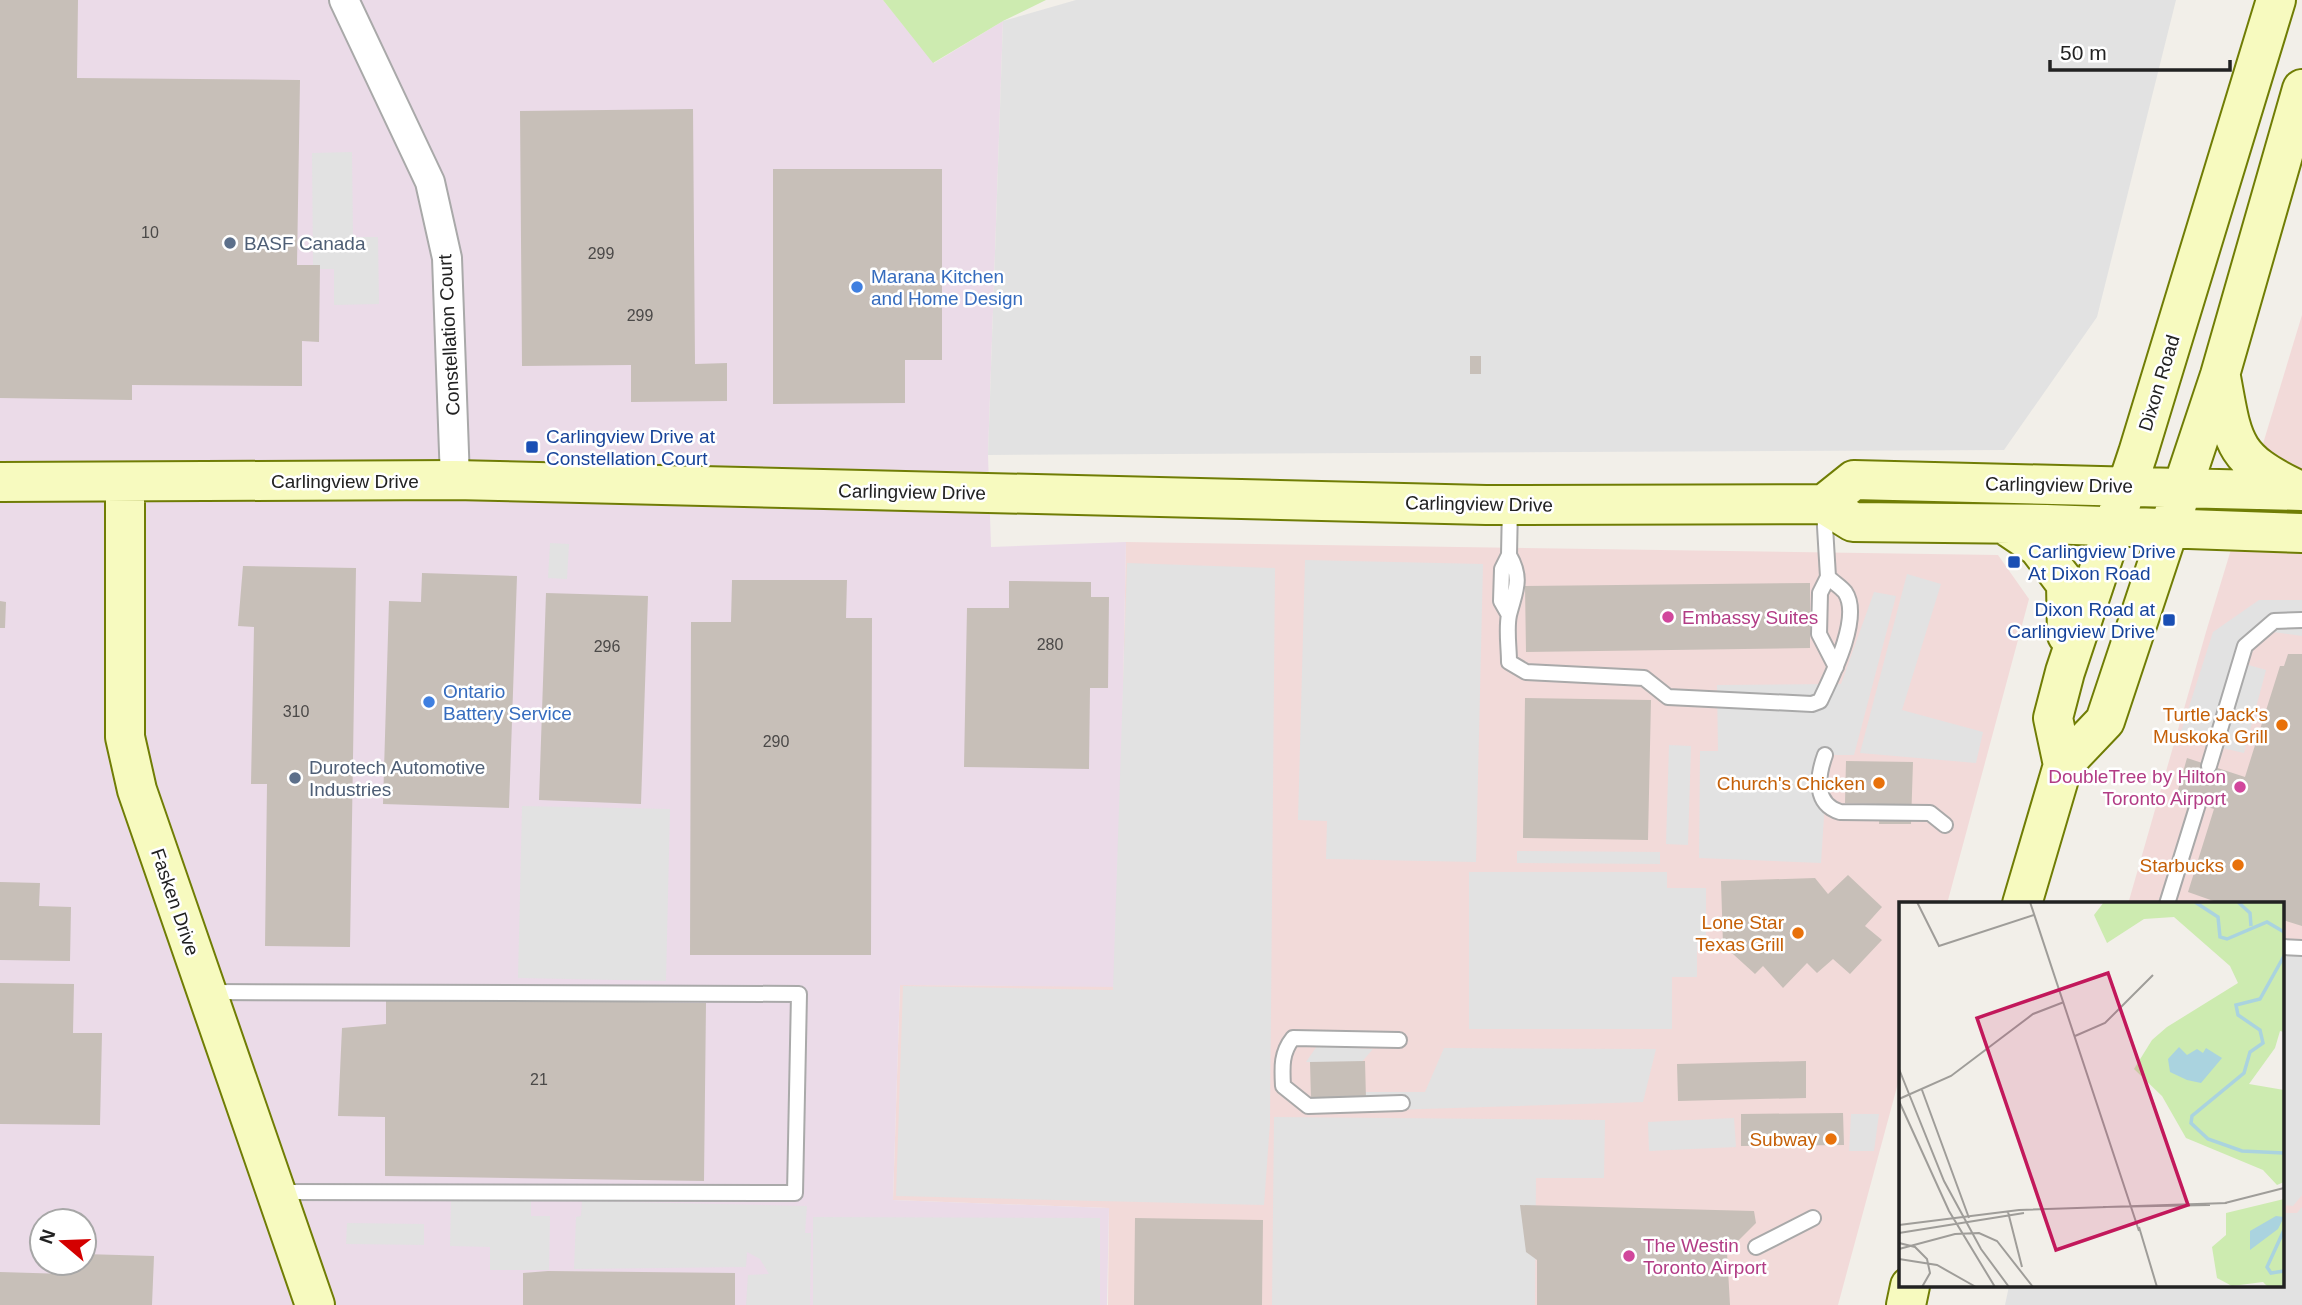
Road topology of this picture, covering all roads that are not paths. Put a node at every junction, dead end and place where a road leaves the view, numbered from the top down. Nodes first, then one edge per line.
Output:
1 (344, 0) edge
2 (2276, 0) edge
3 (2302, 89) edge
4 (2220, 375) junction
5 (455, 480) junction
6 (0, 482) edge
7 (125, 483) junction
8 (2126, 487) junction
9 (2182, 488) junction
10 (2302, 491) edge
11 (1824, 504) junction
12 (1510, 505) junction
13 (2004, 524) junction
14 (2112, 527) junction
15 (2168, 529) junction
16 (2302, 533) edge
17 (1828, 577) junction
18 (2302, 620) edge
19 (1836, 667) junction
20 (2065, 672) junction
21 (1825, 755) dead end
22 (2063, 765) junction
23 (2209, 766) dead end
24 (2198, 804) dead end
25 (1945, 825) dead end
26 (2023, 902) edge
27 (2168, 902) edge
28 (2284, 947) edge
29 (2302, 948) edge
30 (206, 992) junction
31 (1399, 1040) dead end
32 (1402, 1103) dead end
33 (275, 1191) junction
34 (1813, 1218) dead end
35 (1756, 1247) dead end
36 (315, 1305) edge

1 - 5 street, Constellation Court
2 - 8 main road, Dixon Road
3 - 4 main road, Dixon Road
4 - 9 main road, Dixon Road
4 - 10 main road
5 - 7 main road, Carlingview Drive
5 - 12 main road, Carlingview Drive
6 - 7 main road, Carlingview Drive
7 - 30 main road, Fasken Drive
8 - 9 main road, Carlingview Drive
8 - 11 main road, Carlingview Drive
8 - 14 main road, Dixon Road
9 - 10 main road, Carlingview Drive
9 - 15 main road, Dixon Road
11 - 12 main road, Carlingview Drive
11 - 13 main road, Carlingview Drive
11 - 17 lane
12 - 19 lane
13 - 14 main road, Carlingview Drive
13 - 20 main road
14 - 15 main road, Carlingview Drive
14 - 20 main road, Dixon Road
15 - 16 main road, Carlingview Drive
15 - 22 main road, Dixon Road
17 - 19 lane
17 - 19 lane
18 - 23 lane
20 - 22 main road, Dixon Road
21 - 25 lane
22 - 26 main road, Dixon Road
24 - 27 lane
28 - 29 lane
30 - 33 main road, Fasken Drive
30 - 33 lane
31 - 32 lane
33 - 36 main road, Fasken Drive
34 - 35 lane

